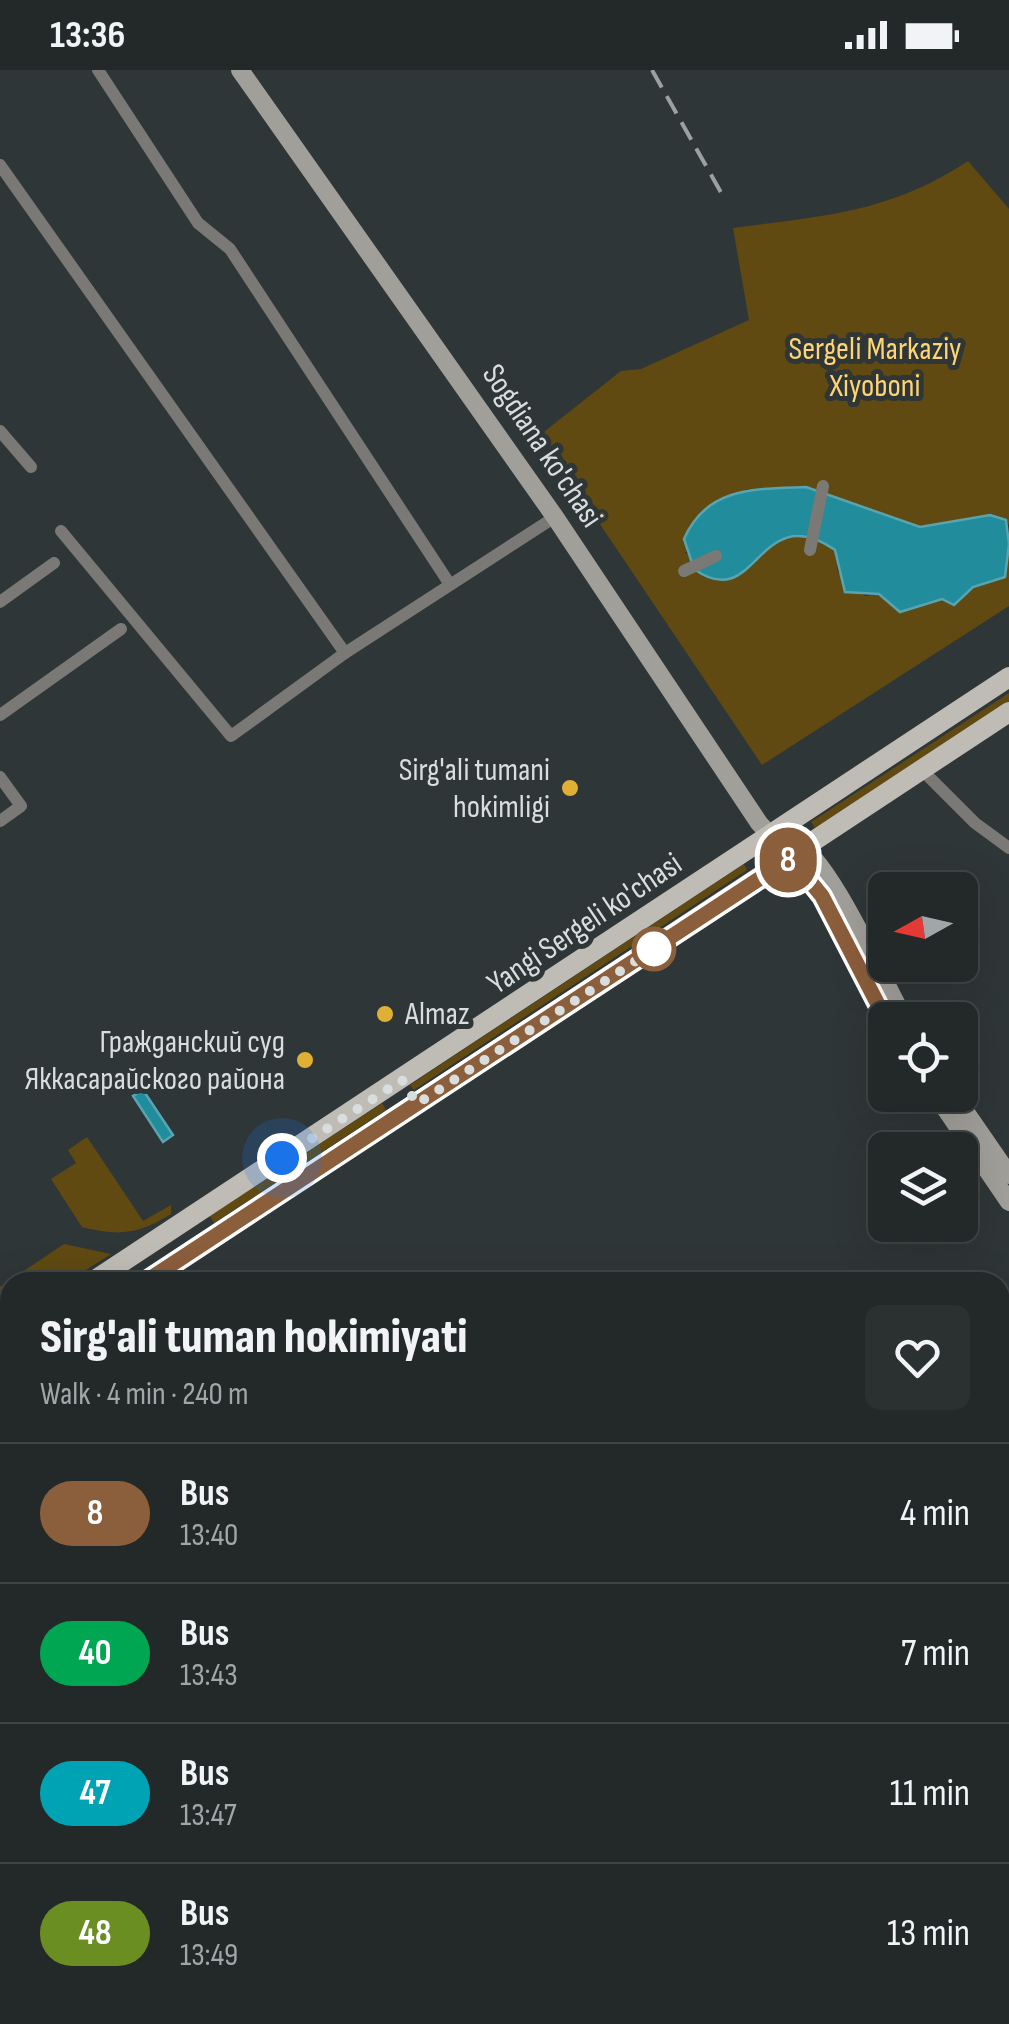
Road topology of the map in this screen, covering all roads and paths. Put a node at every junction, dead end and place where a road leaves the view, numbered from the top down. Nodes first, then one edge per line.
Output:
1 (98, 70) edge
2 (240, 70) edge
3 (0, 166) edge
4 (0, 431) edge
5 (30, 467) dead end
6 (824, 486) dead end
7 (555, 517) junction
8 (61, 532) dead end
9 (810, 550) dead end
10 (716, 556) dead end
11 (54, 563) dead end
12 (684, 571) dead end
13 (449, 583) junction
14 (0, 602) edge
15 (121, 629) dead end
16 (344, 653) junction
17 (1009, 678) edge
18 (1009, 712) edge
19 (0, 715) edge
20 (923, 771) junction
21 (0, 777) edge
22 (0, 822) edge
23 (771, 835) junction
24 (1009, 848) edge
25 (799, 852) junction
26 (877, 1002) edge
27 (896, 1002) edge
28 (402, 1080) junction
29 (417, 1104) junction
30 (948, 1112) edge
31 (966, 1112) edge
32 (1009, 1175) edge
33 (1009, 1202) edge
34 (186, 1220) junction
35 (202, 1244) junction
36 (107, 1272) edge
37 (159, 1272) edge

1 - 13 street
2 - 7 street, Sogdiana ko'chasi
3 - 16 street
4 - 5 street
6 - 9 street
7 - 13 street
7 - 23 street, Sogdiana ko'chasi
8 - 16 street
10 - 12 street
11 - 14 street
13 - 16 street
15 - 19 street
17 - 23 main road, Yangi Sergeli ko'chasi
18 - 20 main road, Yangi Sergeli ko'chasi
20 - 24 street
20 - 25 main road, Yangi Sergeli ko'chasi
21 - 22 street
23 - 25 street, Sogdiana ko'chasi
23 - 28 main road, Yangi Sergeli ko'chasi
25 - 26 street
25 - 27 street
25 - 29 main road, Yangi Sergeli ko'chasi
28 - 29 main road
28 - 34 main road, Yangi Sergeli ko'chasi
29 - 35 main road, Yangi Sergeli ko'chasi
30 - 33 street
31 - 32 street
34 - 35 main road
34 - 36 main road, Yangi Sergeli ko'chasi
35 - 37 main road, Yangi Sergeli ko'chasi

